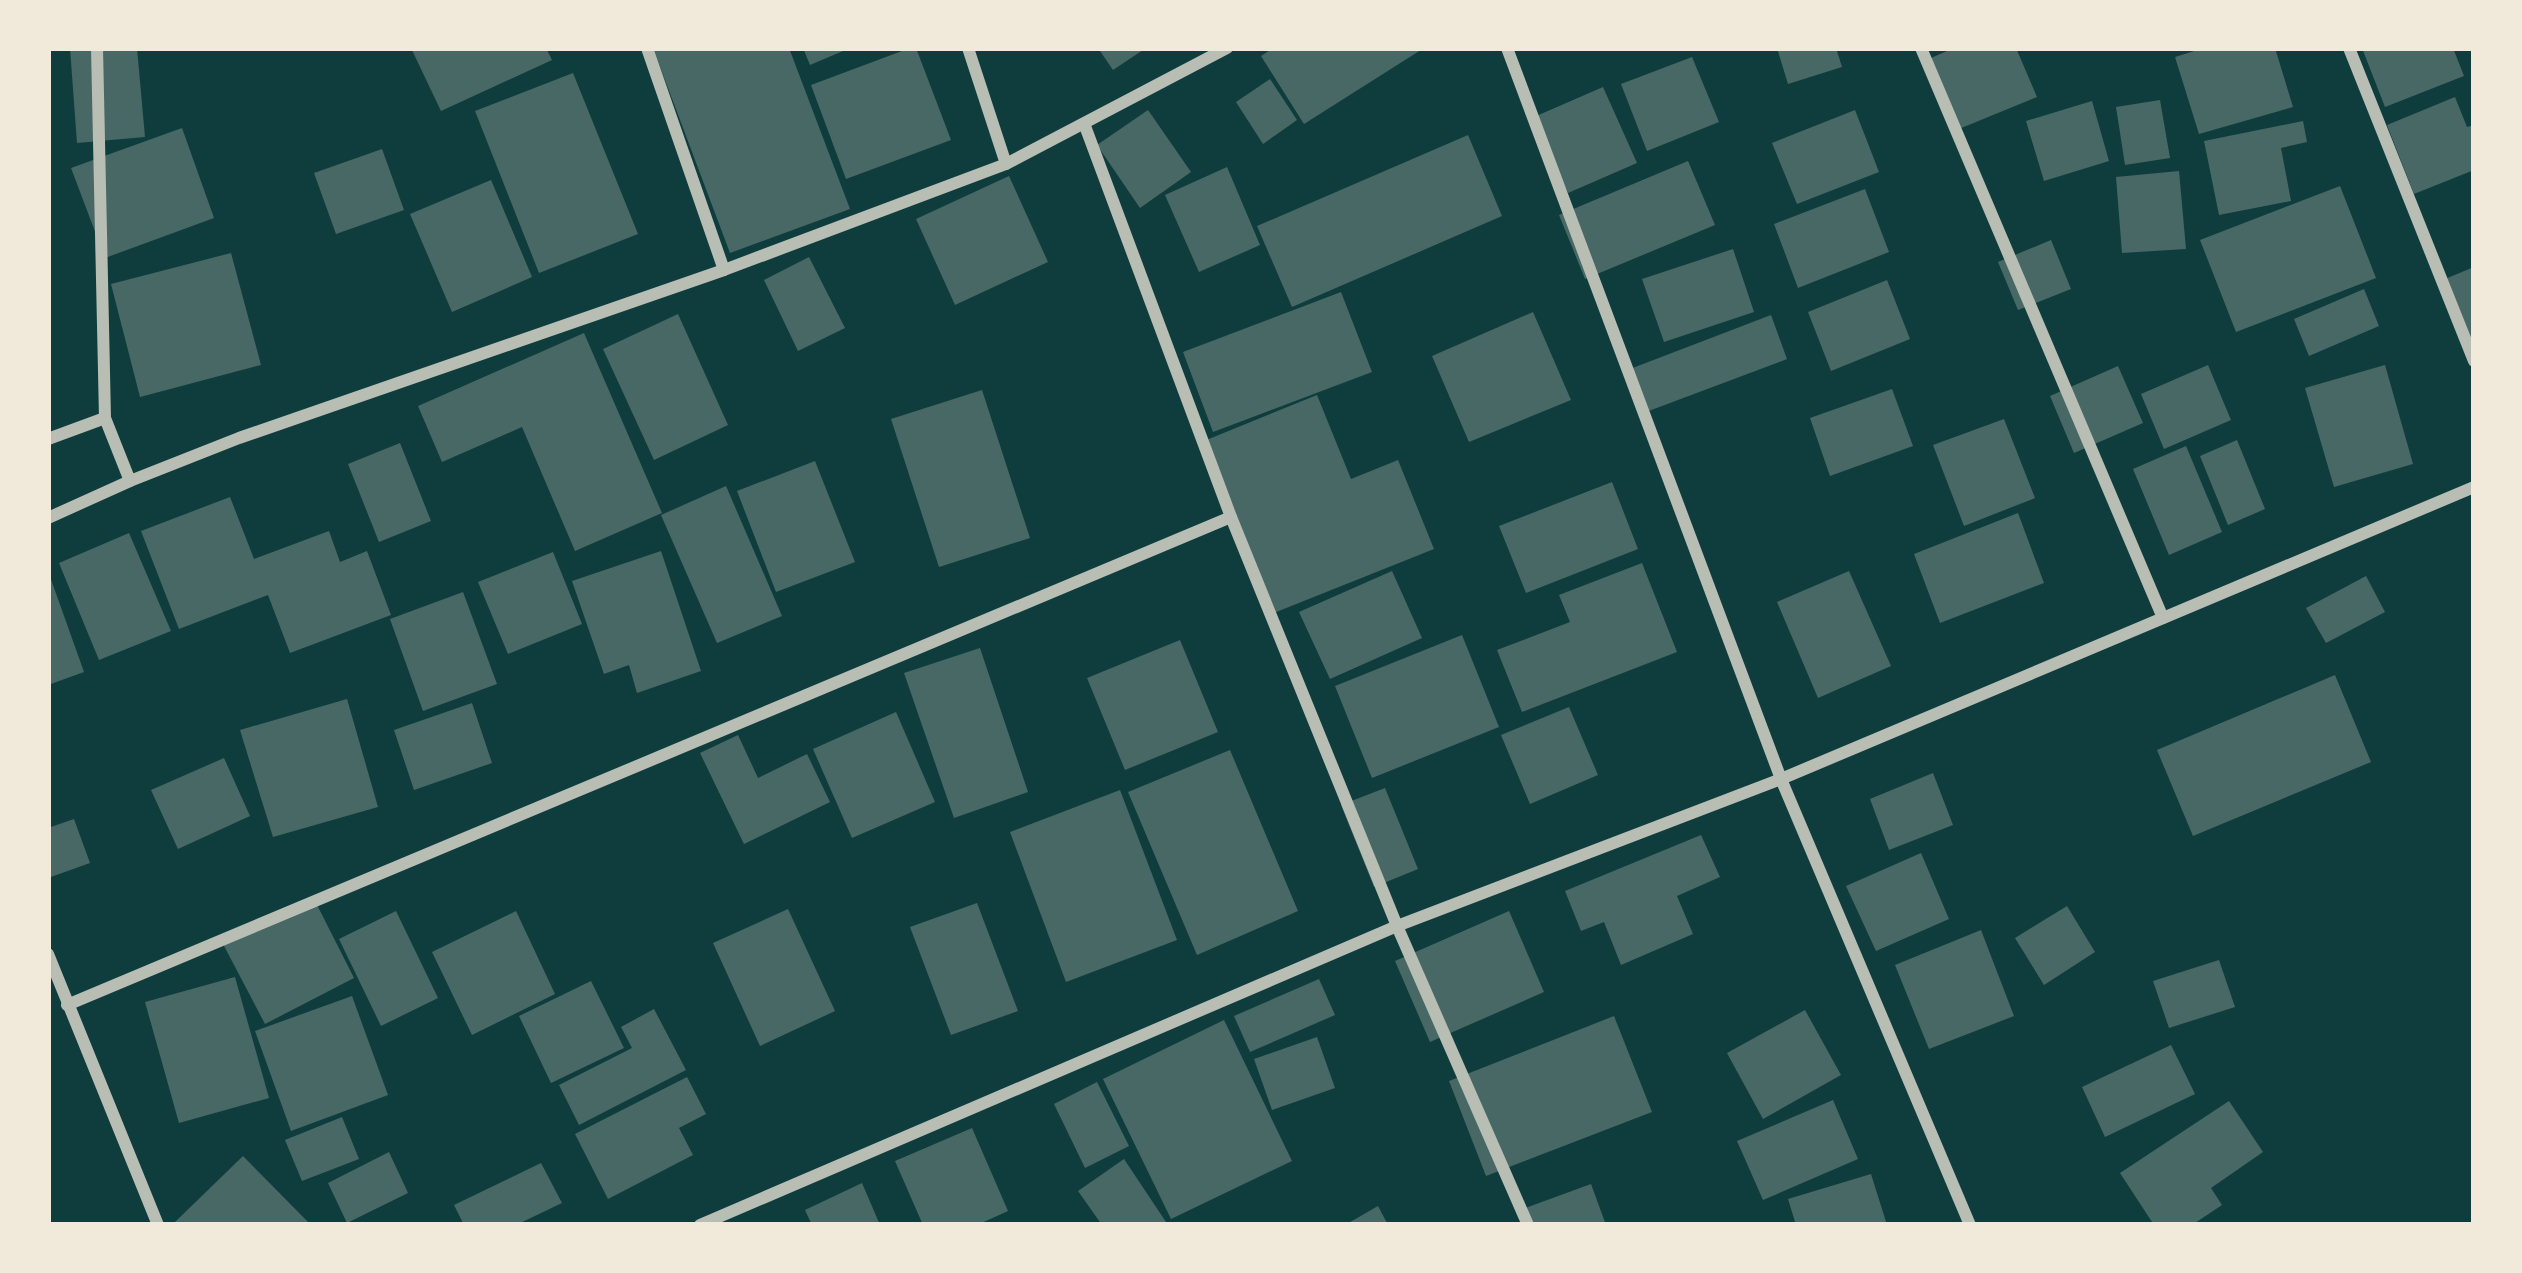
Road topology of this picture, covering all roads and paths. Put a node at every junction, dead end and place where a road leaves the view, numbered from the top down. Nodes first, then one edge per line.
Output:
1 (97, 48) edge
2 (647, 48) edge
3 (968, 48) edge
4 (1227, 48) edge
5 (1507, 48) edge
6 (1921, 48) edge
7 (2349, 48) edge
8 (1085, 126) junction
9 (1006, 164) junction
10 (724, 270) junction
11 (2474, 361) edge
12 (105, 418) junction
13 (48, 439) edge
14 (130, 481) junction
15 (2474, 487) edge
16 (1231, 517) junction
17 (48, 518) edge
18 (2163, 618) junction
19 (1781, 778) junction
20 (1397, 926) junction
21 (48, 954) edge
22 (67, 1005) junction
23 (158, 1225) edge
24 (700, 1225) edge
25 (1528, 1225) edge
26 (1970, 1225) edge

1 - 12 street
2 - 10 street
3 - 9 street
4 - 8 street
5 - 19 street
6 - 18 street
7 - 11 street
8 - 9 street
8 - 16 street
9 - 10 street
10 - 14 street
12 - 13 street
12 - 14 street
14 - 17 street
15 - 18 street
16 - 20 street
16 - 22 street
18 - 19 street
19 - 20 street
19 - 26 street
20 - 24 street
20 - 25 street
21 - 22 street
22 - 23 street

